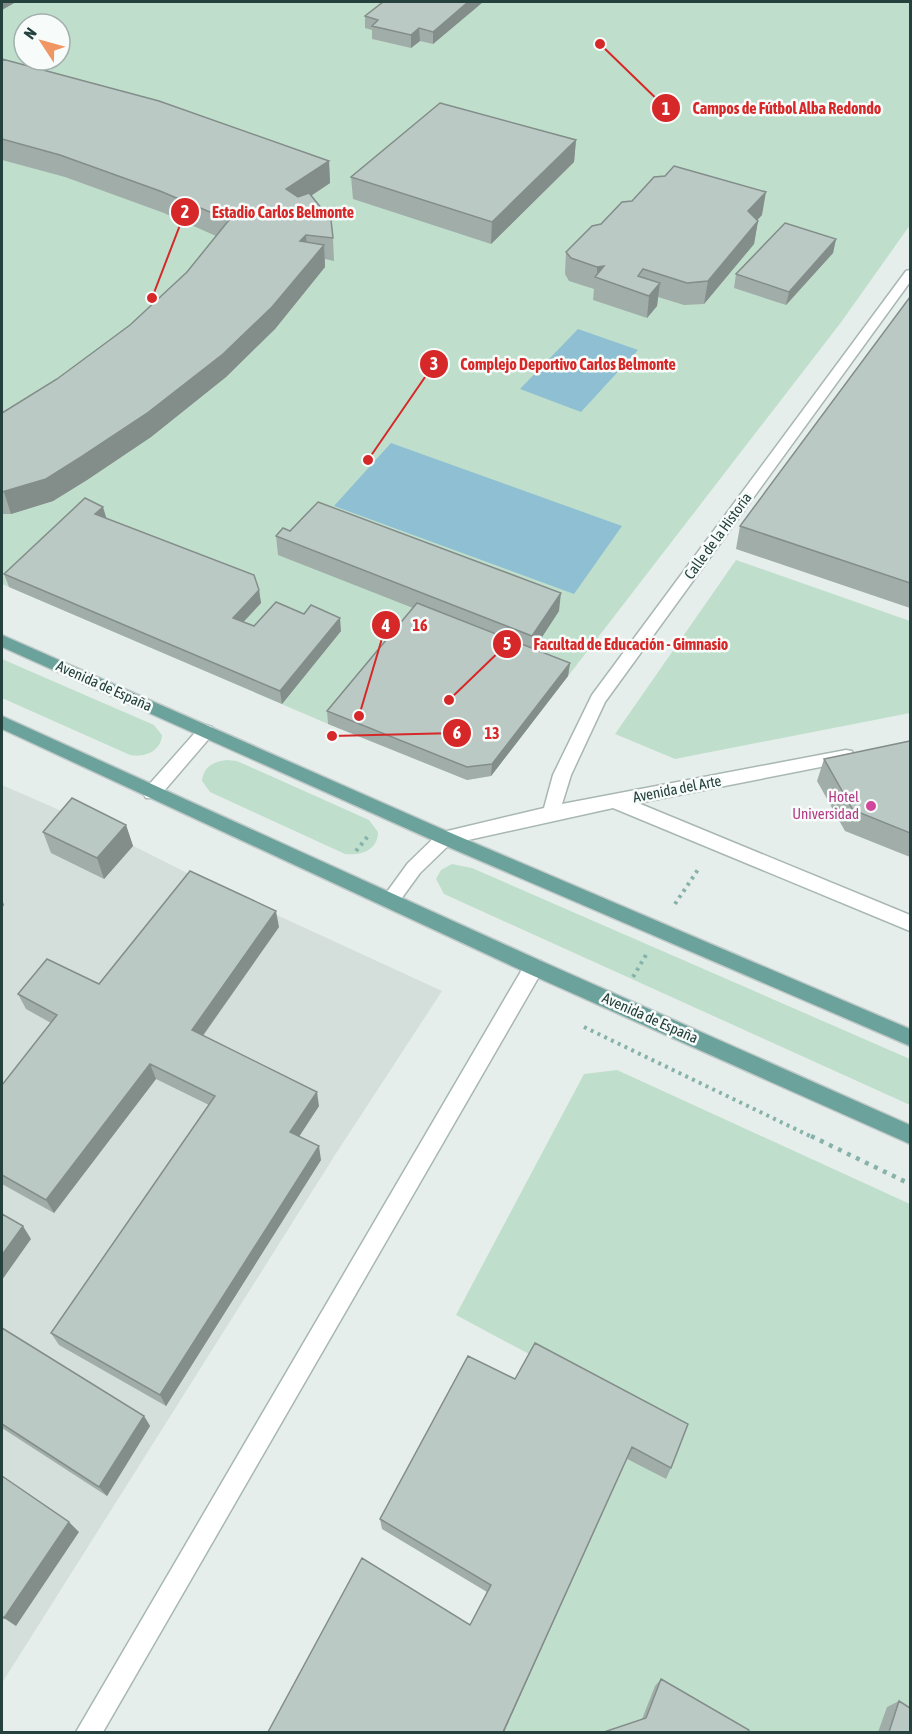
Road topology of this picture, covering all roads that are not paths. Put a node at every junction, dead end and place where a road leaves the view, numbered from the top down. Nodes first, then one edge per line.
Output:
1 (909, 279) edge
2 (2, 641) edge
3 (2, 722) edge
4 (206, 731) junction
5 (865, 753) edge
6 (152, 793) junction
7 (615, 801) junction
8 (551, 813) junction
9 (445, 838) junction
10 (390, 901) junction
11 (910, 923) edge
12 (534, 967) junction
13 (910, 1038) edge
14 (910, 1135) edge
15 (89, 1732) edge

1 - 8 street, Calle de la Historia
2 - 4 main road, Avenida de España
3 - 6 main road, Avenida de España
4 - 6 street
4 - 9 main road, Avenida de España
5 - 7 street, Avenida del Arte
6 - 10 main road, Avenida de España
7 - 8 street, Avenida del Arte
7 - 11 street
8 - 9 street, Avenida del Arte
9 - 10 street
9 - 13 main road, Avenida de España
10 - 12 main road, Avenida de España
12 - 14 main road, Avenida de España
12 - 15 street

